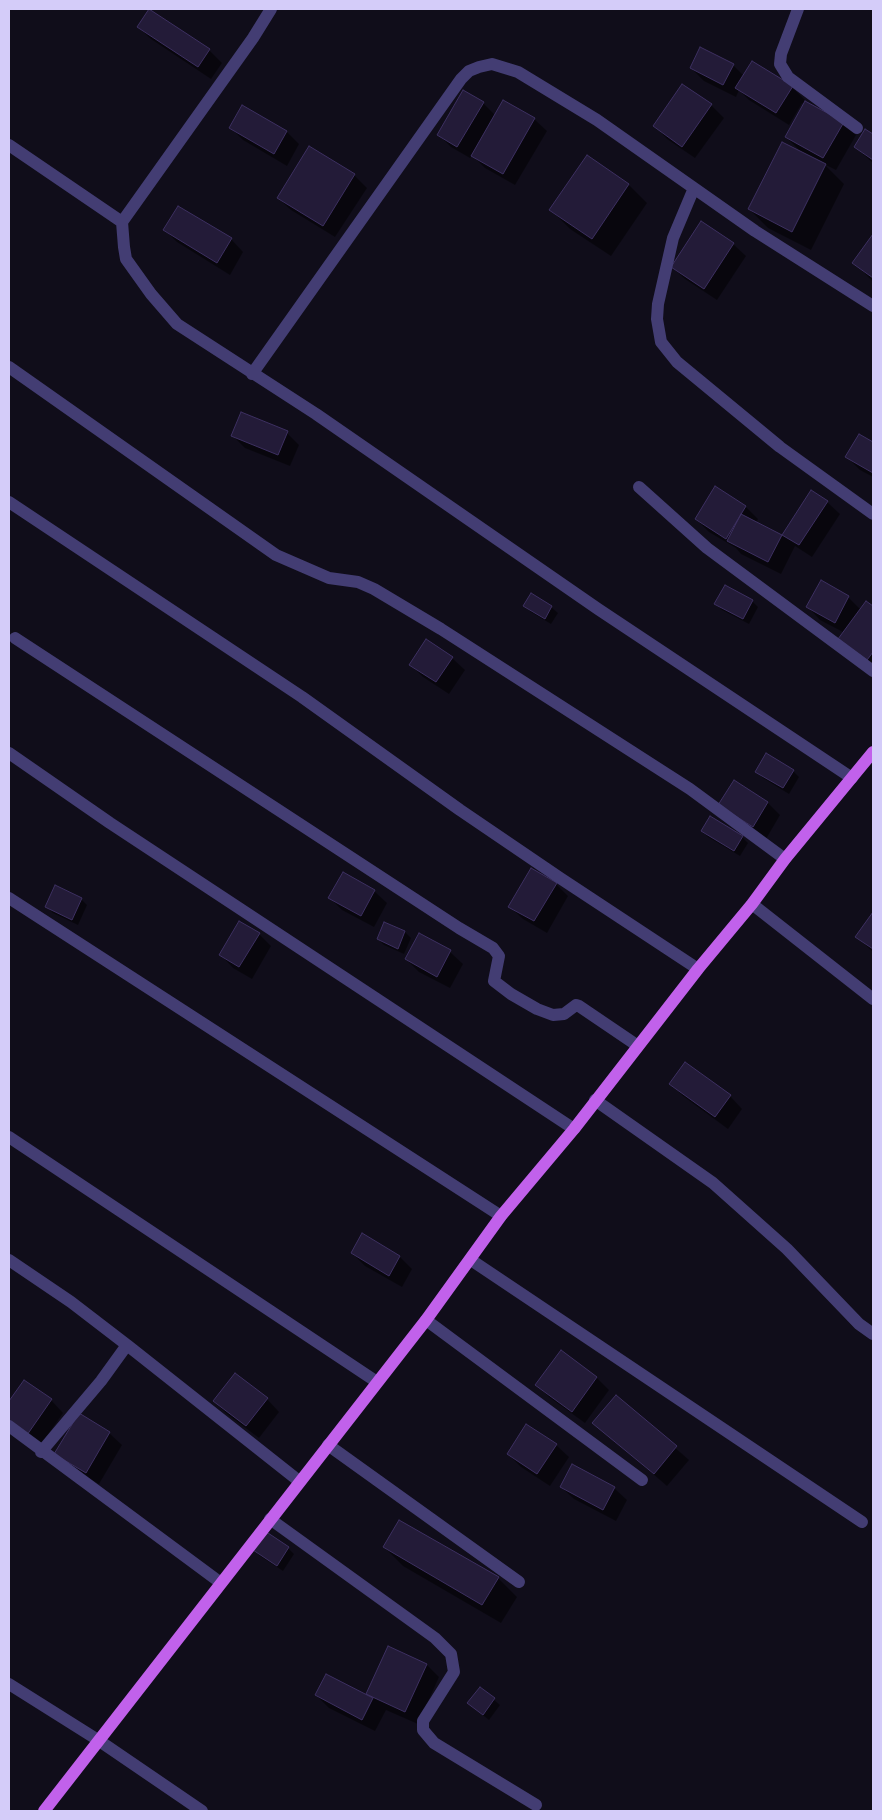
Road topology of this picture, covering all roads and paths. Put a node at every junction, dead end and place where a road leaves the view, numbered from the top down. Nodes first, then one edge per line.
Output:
1 (271, 9) edge
2 (798, 9) edge
3 (857, 128) dead end
4 (9, 145) edge
5 (694, 188) junction
6 (122, 222) junction
7 (873, 306) edge
8 (9, 367) edge
9 (252, 374) junction
10 (639, 487) dead end
11 (9, 502) edge
12 (873, 514) edge
13 (15, 638) dead end
14 (873, 671) edge
15 (873, 752) edge
16 (9, 753) edge
17 (852, 778) junction
18 (786, 859) junction
19 (9, 898) edge
20 (752, 904) junction
21 (698, 969) junction
22 (873, 999) edge
23 (638, 1046) junction
24 (595, 1100) junction
25 (574, 1128) junction
26 (9, 1137) edge
27 (501, 1216) junction
28 (9, 1260) edge
29 (470, 1260) junction
30 (426, 1320) junction
31 (873, 1334) edge
32 (127, 1345) junction
33 (377, 1382) junction
34 (9, 1426) edge
35 (328, 1445) junction
36 (41, 1452) junction
37 (642, 1480) dead end
38 (300, 1481) junction
39 (270, 1519) junction
40 (862, 1522) dead end
41 (519, 1582) dead end
42 (221, 1583) junction
43 (9, 1684) edge
44 (98, 1740) junction
45 (536, 1805) dead end
46 (44, 1811) edge
47 (202, 1811) edge

1 - 6 street
2 - 3 street
4 - 6 street
5 - 7 street
5 - 9 street
5 - 12 street
6 - 9 street
8 - 18 street
9 - 17 street
10 - 14 street
11 - 21 street
13 - 23 street
15 - 17 main road
16 - 25 street
17 - 18 main road
18 - 20 main road
19 - 27 street
20 - 21 main road
20 - 22 street
21 - 23 main road
23 - 24 main road
24 - 25 main road
24 - 31 street
25 - 27 main road
26 - 33 street
27 - 29 main road
28 - 32 street
29 - 30 main road
29 - 40 street
30 - 33 main road
30 - 37 street
32 - 36 street
32 - 38 street
33 - 35 main road
34 - 36 street
35 - 38 main road
35 - 41 street
36 - 42 street
38 - 39 main road
39 - 42 main road
39 - 45 street
42 - 44 main road
43 - 44 street
44 - 46 main road
44 - 47 street

